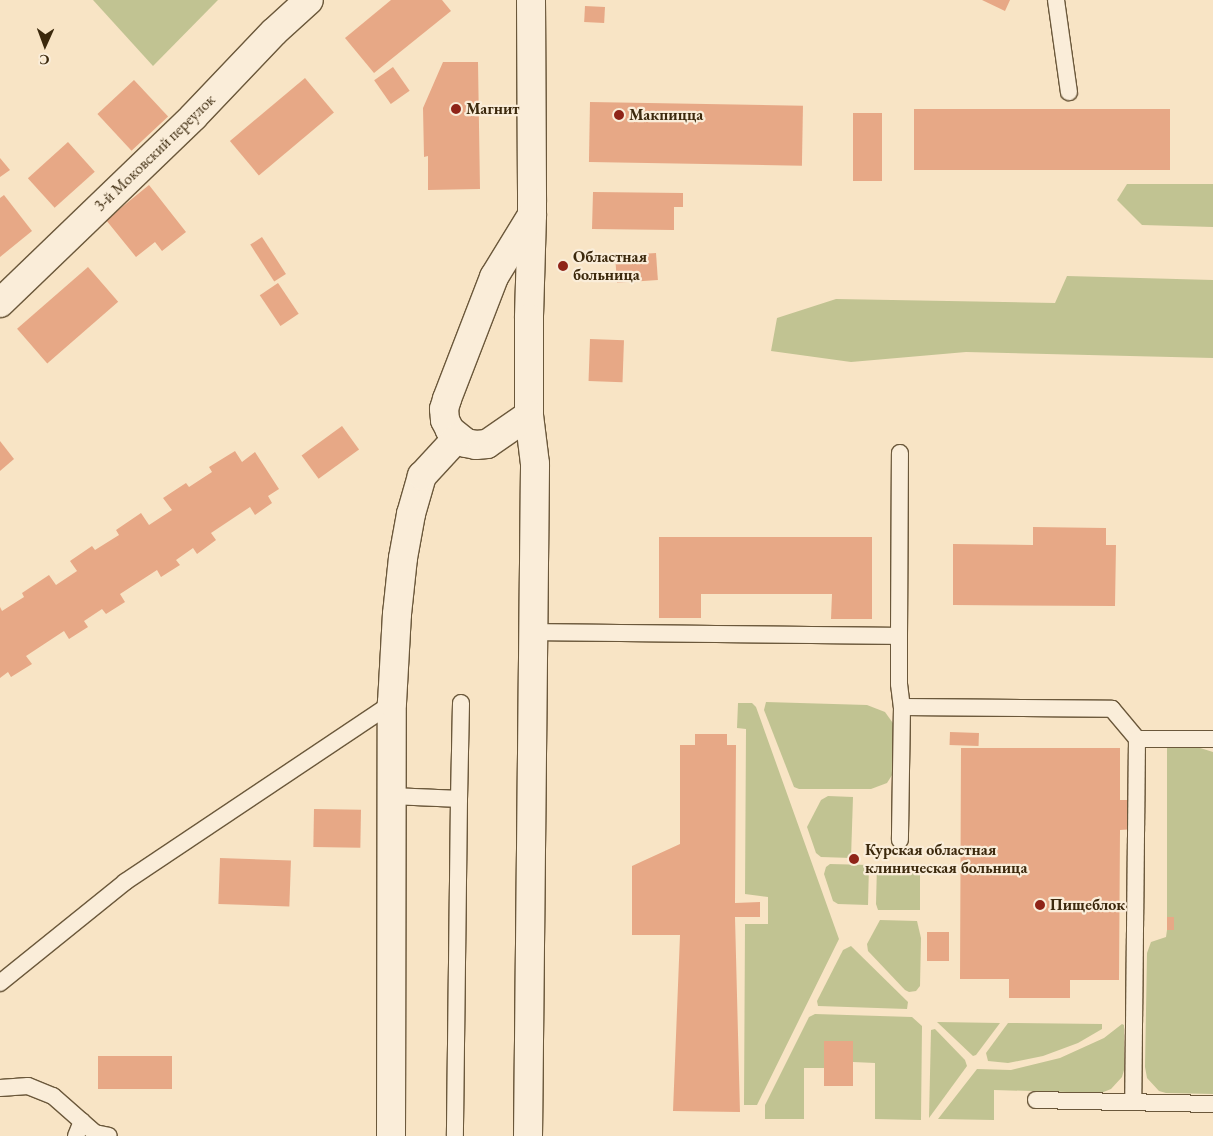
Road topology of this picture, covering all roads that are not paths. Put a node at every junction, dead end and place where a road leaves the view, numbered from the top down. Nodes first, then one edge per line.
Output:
1 (309, 0) edge
2 (532, 0) edge
3 (1056, 0) edge
4 (1069, 92) dead end
5 (532, 215) junction
6 (0, 303) edge
7 (529, 415) junction
8 (457, 438) junction
9 (900, 453) dead end
10 (533, 632) junction
11 (899, 636) junction
12 (392, 702) junction
13 (461, 703) dead end
14 (902, 707) junction
15 (1137, 739) junction
16 (1213, 739) edge
17 (393, 796) junction
18 (459, 799) junction
19 (900, 840) dead end
20 (0, 983) edge
21 (0, 1088) edge
22 (1036, 1100) dead end
23 (1133, 1102) junction
24 (1213, 1104) edge
25 (79, 1129) edge
26 (109, 1136) edge
27 (391, 1136) edge
28 (455, 1136) edge
29 (528, 1136) edge

1 - 6 street, 3-й Моковский переулок
2 - 5 street
3 - 4 lane
5 - 7 street
5 - 8 street
7 - 8 street
7 - 10 street
8 - 12 street
9 - 11 lane
10 - 11 lane
10 - 29 street
11 - 14 lane
12 - 17 street
12 - 20 lane
13 - 18 lane
14 - 15 lane
14 - 19 lane
15 - 16 lane
15 - 23 lane
17 - 18 lane
17 - 27 street
18 - 28 lane
21 - 25 lane
22 - 23 lane
23 - 24 lane
25 - 26 lane

